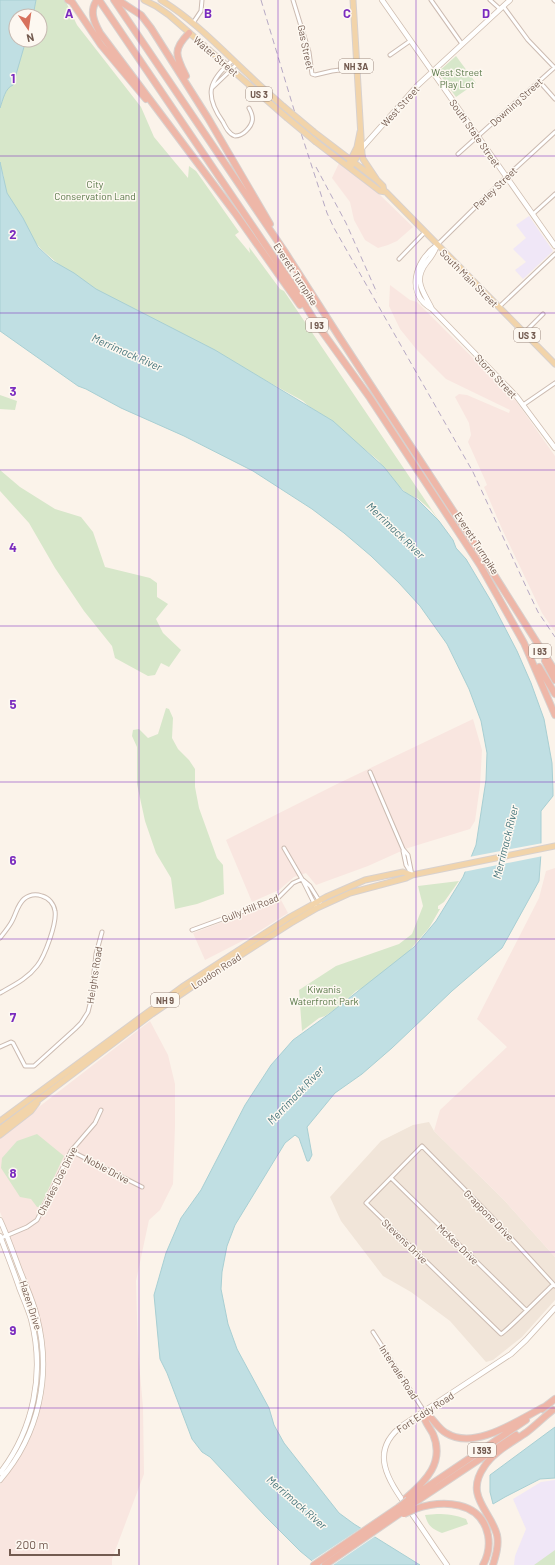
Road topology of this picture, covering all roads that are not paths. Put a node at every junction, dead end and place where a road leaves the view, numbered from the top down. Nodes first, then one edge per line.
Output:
1 (68, 0) edge
2 (98, 0) edge
3 (114, 0) edge
4 (118, 0) edge
5 (144, 0) edge
6 (202, 0) edge
7 (293, 0) edge
8 (353, 0) edge
9 (382, 0) edge
10 (430, 0) edge
11 (490, 0) edge
12 (510, 0) edge
13 (162, 1) edge
14 (501, 8) junction
15 (193, 23) junction
16 (189, 33) junction
17 (410, 41) junction
18 (462, 44) junction
19 (390, 55) dead end
20 (235, 62) junction
21 (227, 65) junction
22 (555, 67) edge
23 (356, 68) junction
24 (232, 70) junction
25 (432, 72) junction
26 (539, 82) junction
27 (212, 88) junction
28 (555, 99) edge
29 (202, 108) junction
30 (249, 108) dead end
31 (360, 132) junction
32 (555, 132) edge
33 (179, 136) junction
34 (478, 137) junction
35 (362, 148) junction
36 (458, 154) dead end
37 (350, 164) junction
38 (506, 177) junction
39 (377, 180) junction
40 (384, 191) junction
41 (555, 194) edge
42 (532, 215) junction
43 (425, 232) junction
44 (437, 245) junction
45 (555, 246) edge
46 (285, 252) junction
47 (555, 254) edge
48 (399, 259) dead end
49 (499, 307) junction
50 (543, 314) dead end
51 (316, 323) junction
52 (524, 333) junction
53 (554, 362) edge
54 (555, 383) edge
55 (523, 405) junction
56 (555, 448) edge
57 (525, 622) junction
58 (524, 643) junction
59 (555, 671) edge
60 (555, 680) edge
61 (555, 694) edge
62 (555, 715) edge
63 (370, 772) dead end
64 (555, 846) edge
65 (284, 848) dead end
66 (412, 875) junction
67 (302, 879) junction
68 (318, 904) junction
69 (192, 930) dead end
70 (102, 932) dead end
71 (0, 938) edge
72 (0, 993) edge
73 (0, 1047) edge
74 (41, 1098) junction
75 (27, 1102) junction
76 (101, 1110) dead end
77 (0, 1117) edge
78 (0, 1121) edge
79 (0, 1129) edge
80 (0, 1135) edge
81 (422, 1146) joint
82 (71, 1151) junction
83 (391, 1178) junction
84 (142, 1187) dead end
85 (0, 1220) edge
86 (6, 1235) junction
87 (0, 1237) edge
88 (554, 1285) edge
89 (555, 1308) edge
90 (526, 1310) junction
91 (373, 1332) dead end
92 (555, 1399) edge
93 (544, 1407) junction
94 (554, 1409) edge
95 (424, 1412) junction
96 (0, 1472) edge
97 (0, 1480) edge
98 (410, 1503) junction
99 (401, 1509) junction
100 (314, 1565) edge
101 (325, 1565) edge
102 (447, 1565) edge
103 (483, 1565) edge
104 (493, 1565) edge

1 - 33 highway
2 - 33 highway
2 - 51 highway, Everett Turnpike / I 93
3 - 46 highway, Everett Turnpike / I 93
4 - 29 highway
5 - 16 main road, Water Street / US 3
6 - 15 street
7 - 23 street, Gas Street
8 - 23 main road, NH 3A
9 - 17 street, South State Street
10 - 18 street
11 - 14 street
12 - 14 street, West Street
13 - 15 main road, Water Street / US 3
14 - 18 street, West Street
14 - 22 street
15 - 16 main road
15 - 20 main road, Water Street / US 3
16 - 21 main road, Water Street / US 3
16 - 29 highway
17 - 19 street
17 - 25 street, South State Street
18 - 25 street, West Street
20 - 21 street
20 - 24 street
20 - 37 main road, Water Street / US 3, bridge
21 - 24 main road, Water Street / US 3
21 - 27 street
22 - 26 street, Downing Street
23 - 31 main road, NH 3A
24 - 27 street
24 - 37 main road, Water Street / US 3, bridge
25 - 34 street, South State Street
25 - 35 street, West Street
26 - 28 street
26 - 34 street, Downing Street
27 - 30 street
29 - 46 highway
31 - 35 main road, NH 3A
31 - 37 main road, NH 3A
32 - 38 street, Perley Street
33 - 51 highway
34 - 36 street, Downing Street
34 - 38 street, South State Street
35 - 37 main road
35 - 39 main road
37 - 39 main road, South Main Street / US 3
37 - 40 main road, South Main Street / US 3
38 - 42 street, South State Street
38 - 44 street, Perley Street
39 - 40 main road, South Main Street / US 3
40 - 43 main road, South Main Street / US 3
41 - 42 street
42 - 45 street, South State Street
43 - 44 main road, South Main Street / US 3
43 - 48 street
44 - 49 main road, South Main Street / US 3
44 - 55 street, Storrs Street
46 - 57 highway, Everett Turnpike / I 93
47 - 49 street
49 - 52 main road, South Main Street / US 3
50 - 52 street
51 - 58 highway, Everett Turnpike / I 93
52 - 53 main road, South Main Street / US 3
54 - 55 street
55 - 56 street, Storrs Street
57 - 59 highway
57 - 60 highway, I 93
58 - 61 highway, I 93
58 - 62 highway
63 - 66 street
64 - 66 main road, Loudon Road / NH 9
65 - 67 street
66 - 68 main road, Loudon Road / NH 9
67 - 68 street
67 - 68 street
67 - 69 street, Gully Hill Road
68 - 74 main road, Loudon Road / NH 9
68 - 75 main road, Loudon Road / NH 9
70 - 73 street, Heights Road
71 - 72 street
74 - 79 main road, Loudon Road / NH 9
74 - 80 main road
75 - 77 main road
75 - 78 main road, Loudon Road / NH 9
76 - 82 street, Charles Doe Drive
81 - 83 street, Stevens Drive
81 - 88 street, Grappone Drive
82 - 84 street, Noble Drive
82 - 86 street, Charles Doe Drive
83 - 90 street, McKee Drive
83 - 90 street, Stevens Drive
85 - 86 street, Hazen Drive
86 - 87 street, Charles Doe Drive
86 - 97 street, Hazen Drive
87 - 96 street, Hazen Drive
88 - 90 street
89 - 95 street, Fort Eddy Road
91 - 95 street, Intervale Road
92 - 93 highway, I 393
93 - 95 highway
93 - 98 highway, I 393
94 - 98 highway, I 393
94 - 104 highway
95 - 98 highway
95 - 102 street, Fort Eddy Road
98 - 99 highway, I 393, bridge
98 - 103 highway
99 - 100 highway, I 393
99 - 101 highway, I 393

